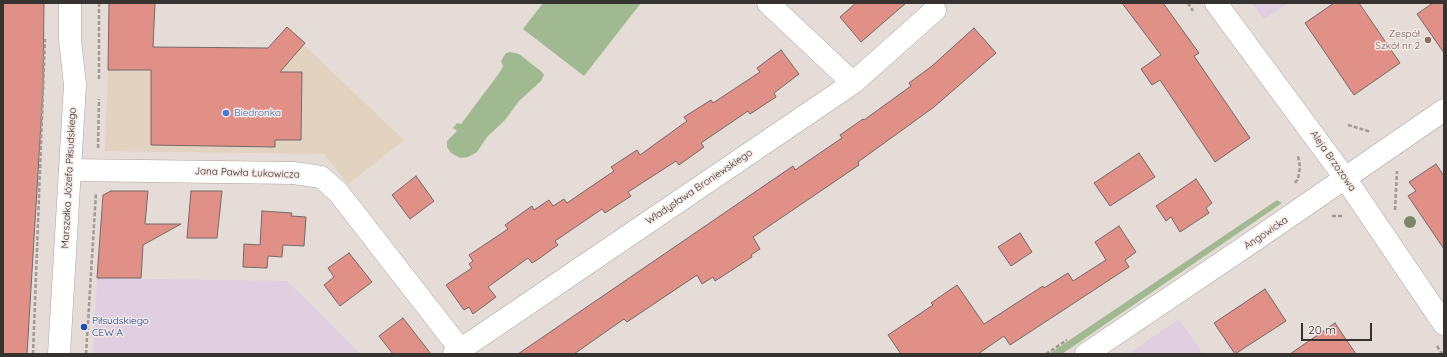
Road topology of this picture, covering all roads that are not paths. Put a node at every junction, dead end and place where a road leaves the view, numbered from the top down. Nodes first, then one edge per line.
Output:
1 (70, 3) edge
2 (768, 3) edge
3 (1216, 3) edge
4 (935, 10) dead end
5 (853, 83) junction
6 (1444, 110) edge
7 (70, 170) junction
8 (1345, 178) junction
9 (1444, 324) edge
10 (457, 352) edge
11 (59, 354) edge
12 (1086, 354) edge

1 - 7 street, Marszałka Józefa Piłsudskiego
2 - 5 street
3 - 8 street, Aleja Brzozowa
4 - 5 street, Władysława Broniewskiego
5 - 10 street, Władysława Broniewskiego
6 - 8 street, Angowicka
7 - 10 street, Jana Pawła Łukowicza
7 - 11 street, Marszałka Józefa Piłsudskiego
8 - 9 street, Aleja Brzozowa
8 - 12 street, Angowicka

